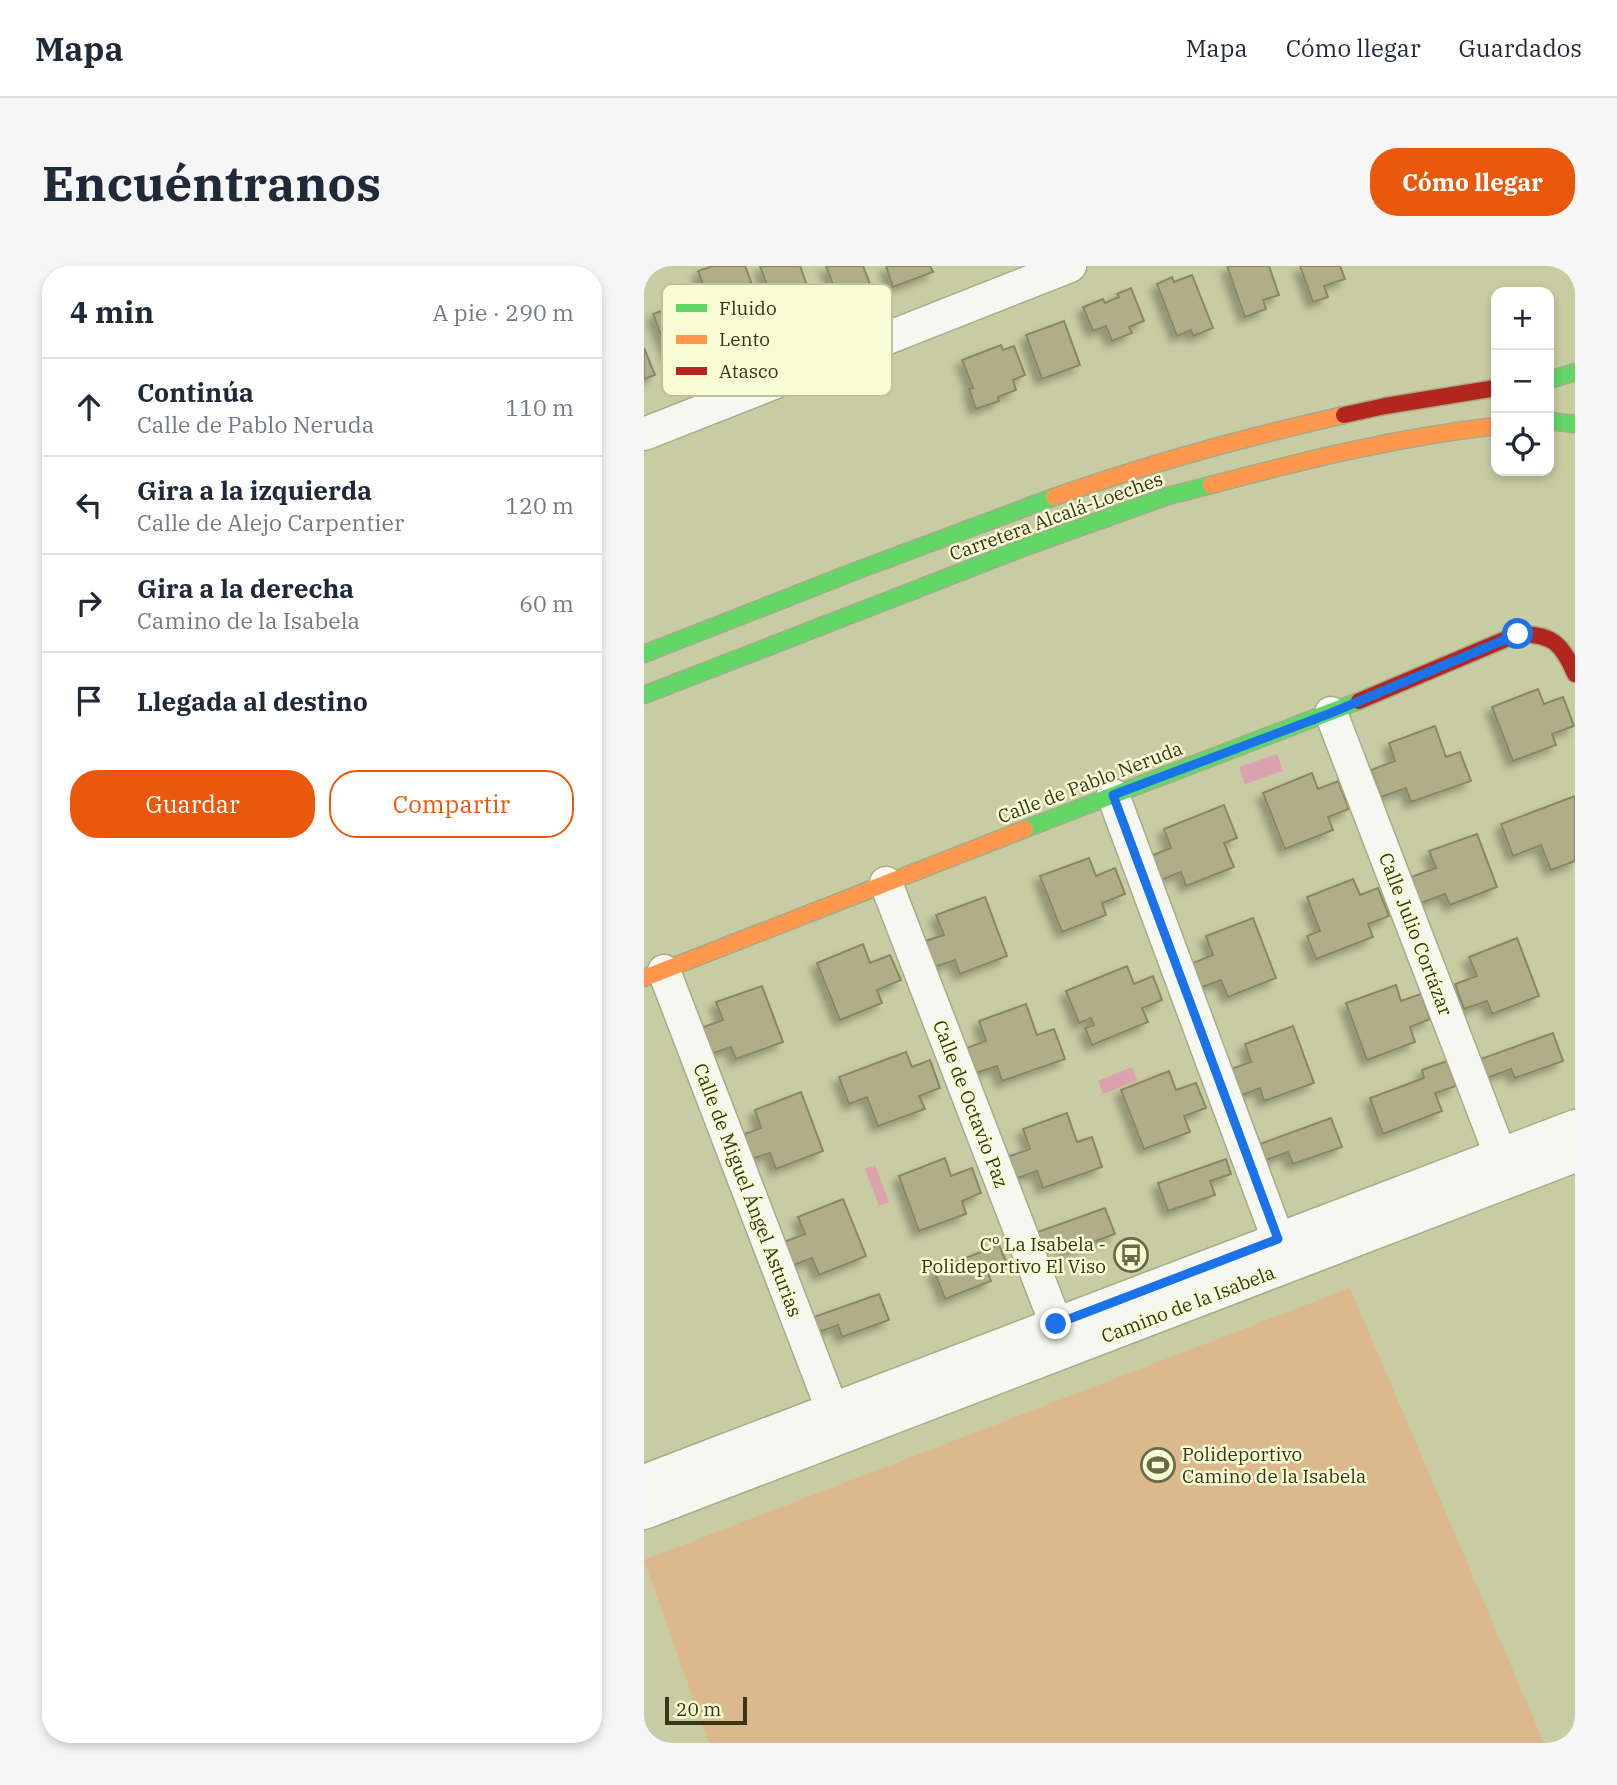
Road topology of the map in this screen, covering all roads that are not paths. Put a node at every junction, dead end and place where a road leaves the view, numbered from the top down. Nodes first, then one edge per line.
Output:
1 (1066, 267) edge
2 (892, 336) edge
3 (1575, 372) edge
4 (1554, 378) edge
5 (1491, 389) edge
6 (740, 396) edge
7 (1554, 422) edge
8 (1575, 424) edge
9 (1491, 426) edge
10 (644, 434) edge
11 (644, 654) edge
12 (1575, 674) edge
13 (644, 695) edge
14 (1331, 713) junction
15 (1113, 795) junction
16 (886, 883) junction
17 (654, 975) edge
18 (1575, 1126) edge
19 (1500, 1154) junction
20 (1575, 1156) edge
21 (1278, 1239) junction
22 (1056, 1324) junction
23 (832, 1409) junction
24 (644, 1481) edge
25 (644, 1513) edge

1 - 2 street
3 - 4 main road
5 - 11 main road, Carretera Alcalá-Loeches
6 - 10 street
7 - 8 main road
9 - 13 main road, Carretera Alcalá-Loeches
12 - 14 main road, Calle de Pablo Neruda
14 - 15 main road, Calle de Pablo Neruda
14 - 19 street, Calle Julio Cortázar
15 - 16 main road, Calle de Pablo Neruda
15 - 21 street
16 - 17 main road, Calle de Pablo Neruda
16 - 22 street, Calle de Octavio Paz
17 - 23 street, Calle de Miguel Ángel Asturias
18 - 19 street, Camino de la Isabela
19 - 21 street, Camino de la Isabela
20 - 25 street, Camino de la Isabela
21 - 22 street, Camino de la Isabela
22 - 23 street, Camino de la Isabela
23 - 24 street, Camino de la Isabela

